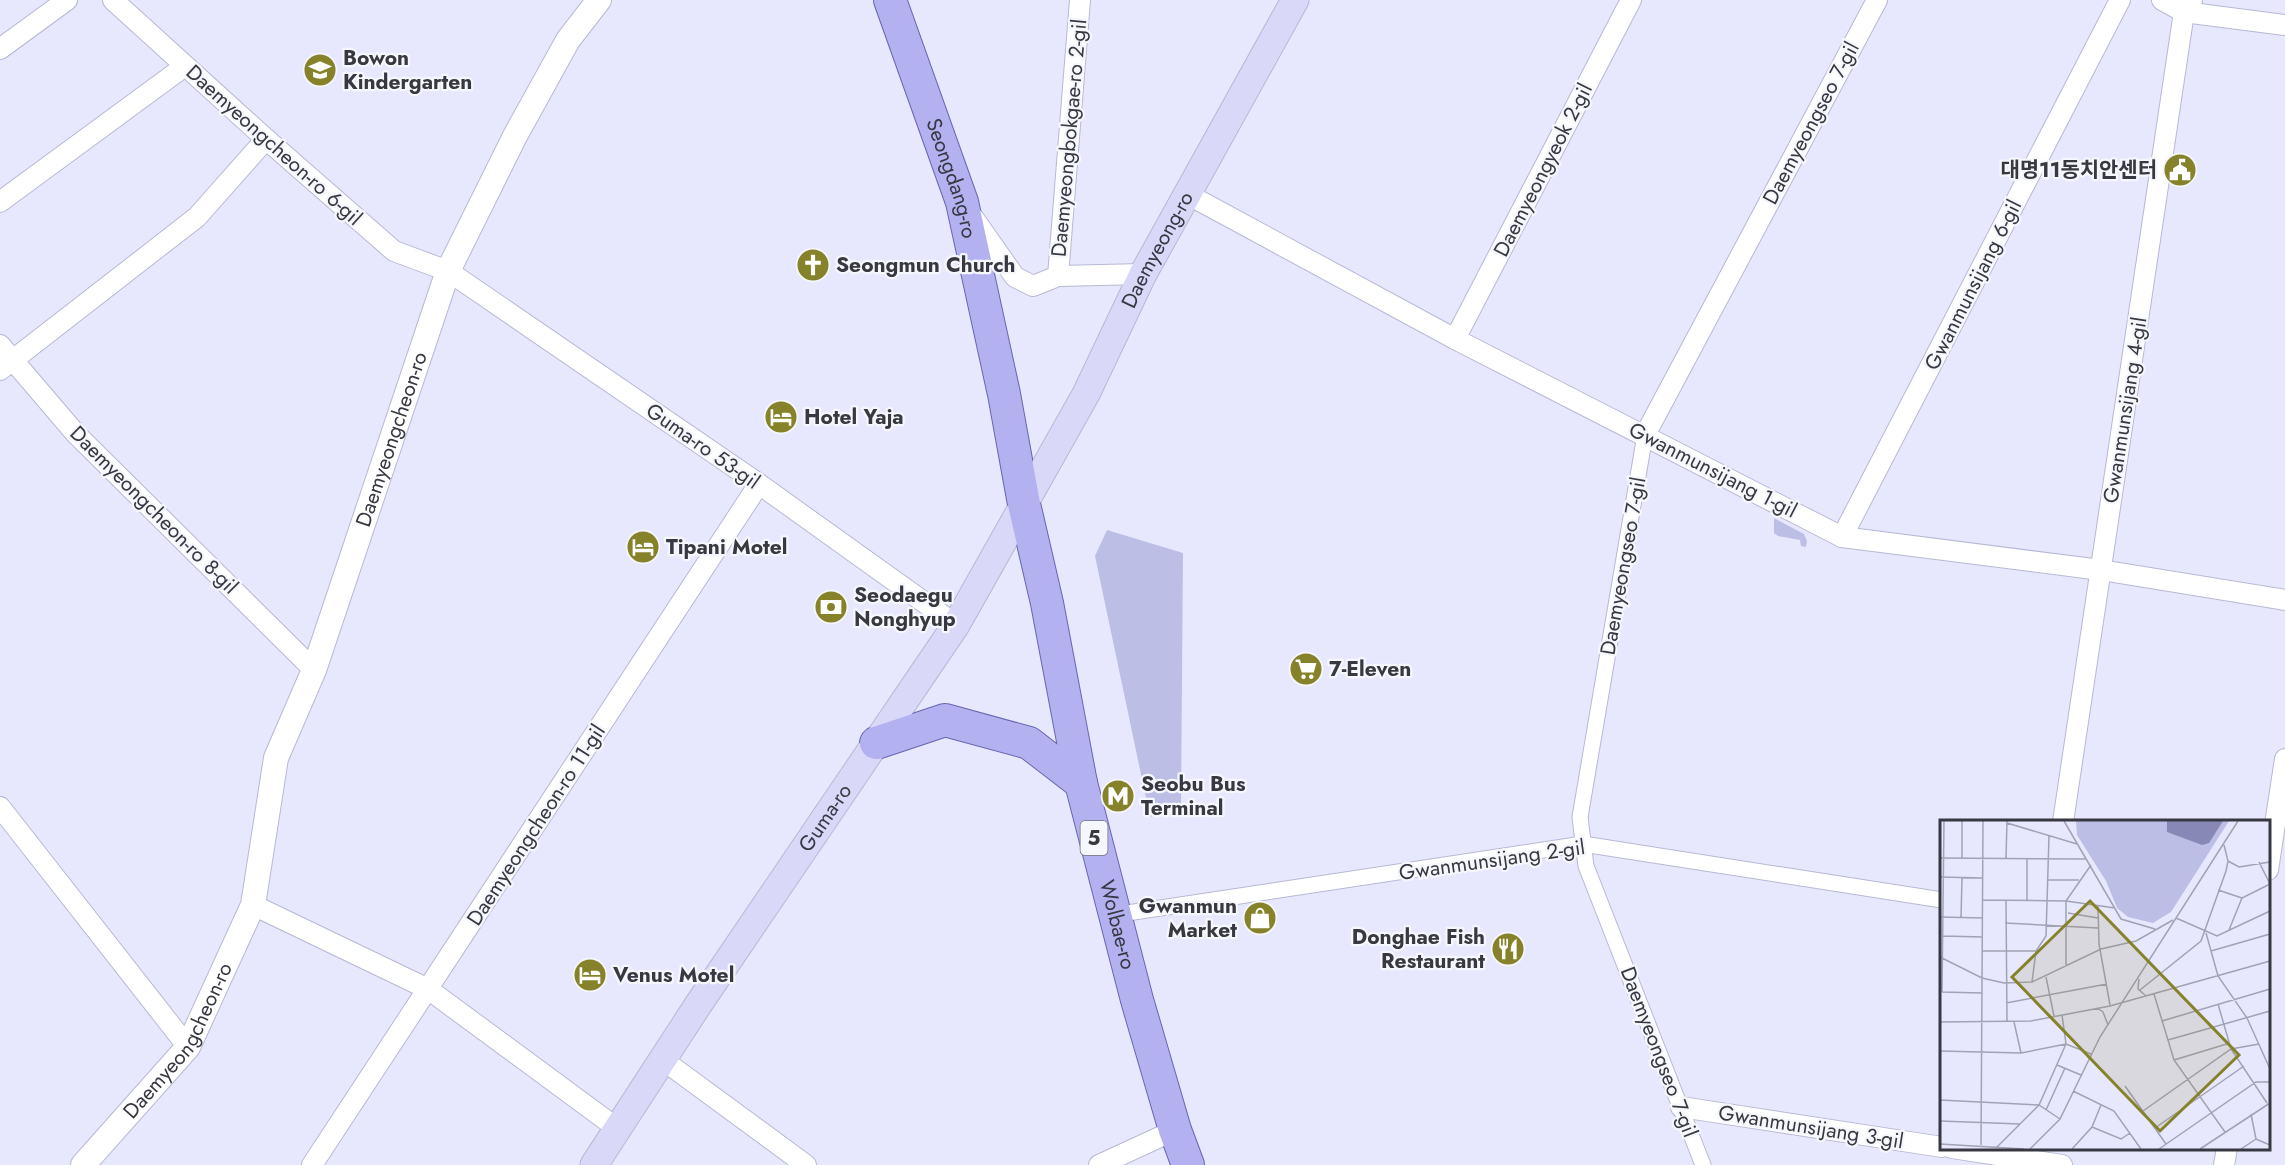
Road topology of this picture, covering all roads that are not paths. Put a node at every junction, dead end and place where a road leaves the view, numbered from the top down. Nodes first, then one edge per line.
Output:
1 (67, 0) edge
2 (113, 0) edge
3 (599, 0) edge
4 (890, 0) edge
5 (1080, 0) edge
6 (1295, 0) edge
7 (1631, 0) edge
8 (1877, 0) edge
9 (2120, 0) edge
10 (2162, 0) edge
11 (2188, 6) edge
12 (2285, 25) edge
13 (0, 49) edge
14 (185, 66) junction
15 (266, 139) junction
16 (1187, 194) junction
17 (0, 202) edge
18 (962, 202) junction
19 (448, 271) junction
20 (1143, 274) junction
21 (1058, 276) junction
22 (1455, 339) junction
23 (4, 358) edge
24 (1645, 435) junction
25 (759, 484) junction
26 (1024, 504) junction
27 (1842, 537) junction
28 (2101, 570) junction
29 (2285, 600) edge
30 (956, 625) junction
31 (314, 670) junction
32 (876, 743) junction
33 (2285, 759) edge
34 (1081, 783) junction
35 (0, 807) edge
36 (2063, 820) edge
37 (1583, 844) junction
38 (2270, 857) edge
39 (1940, 900) edge
40 (253, 905) junction
41 (1114, 915) junction
42 (428, 989) junction
43 (188, 1047) junction
44 (663, 1060) junction
45 (1681, 1107) junction
46 (618, 1129) junction
47 (1175, 1130) junction
48 (1940, 1147) edge
49 (1966, 1150) edge
50 (2227, 1150) edge
51 (2008, 1153) edge
52 (82, 1165) edge
53 (312, 1165) edge
54 (594, 1165) edge
55 (807, 1165) edge
56 (1099, 1165) edge
57 (1188, 1165) edge
58 (1703, 1165) edge
59 (2062, 1165) edge
60 (2224, 1165) edge

1 - 13 street
2 - 14 street, Daemyeongcheon-ro 6-gil
3 - 19 street, Daemyeongcheon-ro
4 - 18 main road, Seongdang-ro / 5
5 - 21 street, Daemyeongbokgae-ro 2-gil
6 - 16 main road, Daemyeong-ro
7 - 22 street, Daemyeongyeok 2-gil
8 - 24 street, Daemyeongseo 7-gil
9 - 27 street, Gwanmunsijang 6-gil
10 - 11 street
11 - 12 street
11 - 28 street, Gwanmunsijang 4-gil
14 - 15 street, Daemyeongcheon-ro 6-gil
14 - 17 street
15 - 19 street, Daemyeongcheon-ro 6-gil
15 - 23 street
16 - 20 main road, Daemyeong-ro
16 - 22 street, Gwanmunsijang 1-gil
18 - 21 street
18 - 26 main road, Seongdang-ro / 5
19 - 25 street, Guma-ro 53-gil
19 - 31 street, Daemyeongcheon-ro
20 - 21 street
20 - 26 main road, Daemyeong-ro
22 - 24 street, Gwanmunsijang 1-gil
23 - 31 street, Daemyeongcheon-ro 8-gil
24 - 27 street, Gwanmunsijang 1-gil
24 - 37 street, Daemyeongseo 7-gil
25 - 30 street, Guma-ro 53-gil
25 - 42 street, Daemyeongcheon-ro 11-gil
26 - 30 main road, Guma-ro
26 - 34 main road, Wolbae-ro / 5
27 - 28 street, Gwanmunsijang 1-gil
28 - 29 street, Gwanmunsijang 1-gil
28 - 36 street, Gwanmunsijang 4-gil
30 - 32 main road, Guma-ro
31 - 40 street, Daemyeongcheon-ro
32 - 34 main road
32 - 44 main road, Guma-ro
33 - 38 street
34 - 41 main road, Wolbae-ro / 5
35 - 43 street
37 - 39 street, Gwanmunsijang 2-gil
37 - 41 street, Gwanmunsijang 2-gil
37 - 45 street, Daemyeongseo 7-gil
40 - 42 street
40 - 43 street, Daemyeongcheon-ro
41 - 47 main road, Wolbae-ro / 5
42 - 46 street
42 - 53 street, Daemyeongcheon-ro 11-gil
43 - 52 street, Daemyeongcheon-ro
44 - 46 main road, Guma-ro
44 - 55 street
45 - 48 street, Gwanmunsijang 3-gil
45 - 58 street, Daemyeongseo 7-gil
46 - 54 main road, Guma-ro
47 - 56 street
47 - 57 main road, Wolbae-ro / 5
49 - 51 street
50 - 60 street
51 - 59 street

